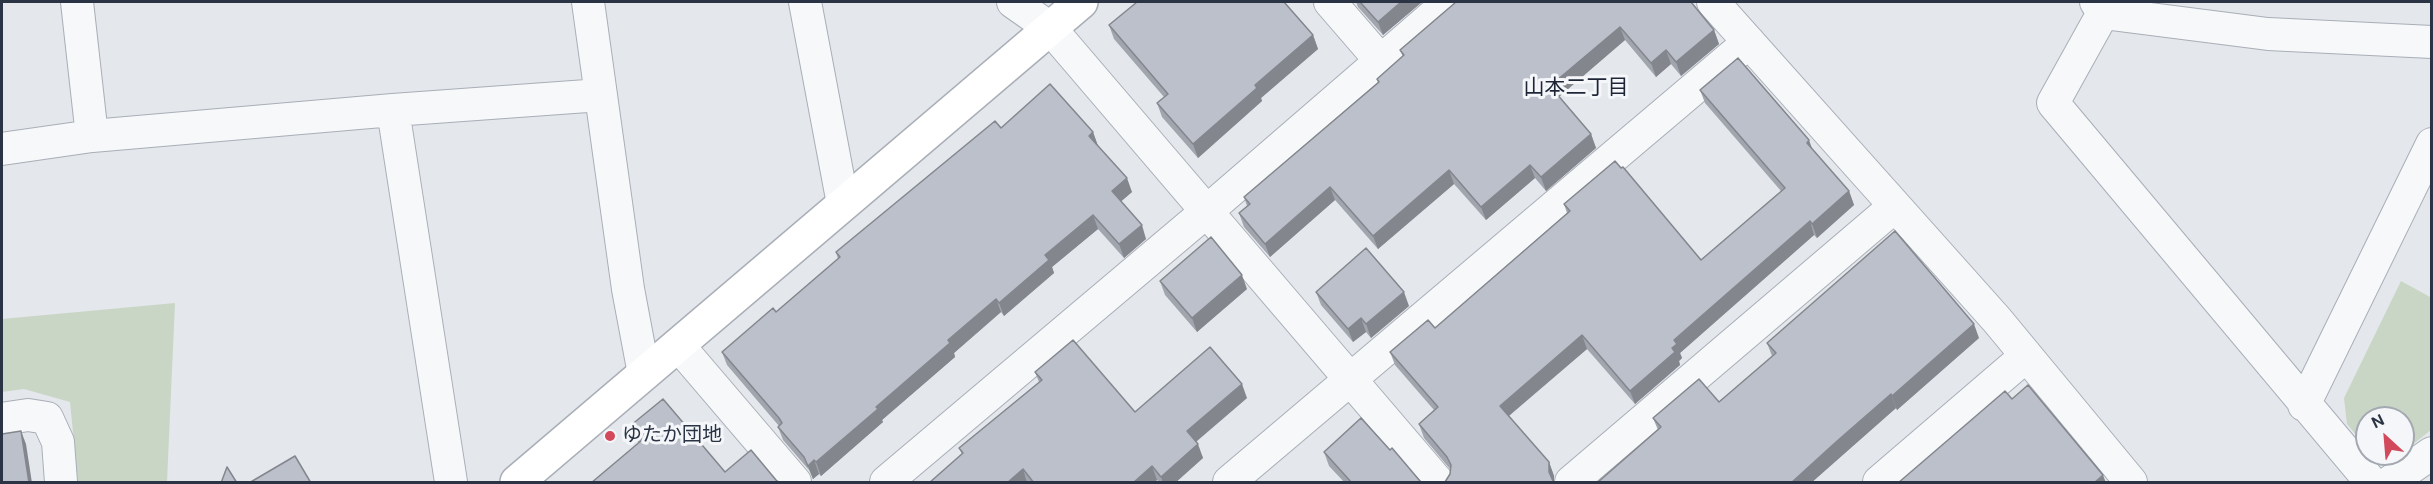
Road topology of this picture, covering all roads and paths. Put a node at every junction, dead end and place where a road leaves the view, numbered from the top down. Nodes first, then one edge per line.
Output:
1 (77, 2) edge
2 (588, 2) edge
3 (806, 2) edge
4 (1013, 2) edge
5 (1081, 2) edge
6 (1330, 2) edge
7 (1449, 2) edge
8 (1713, 2) edge
9 (2099, 7) edge
10 (1050, 28) junction
11 (1749, 42) junction
12 (2432, 42) edge
13 (1381, 61) junction
14 (601, 95) junction
15 (393, 110) junction
16 (92, 136) junction
17 (2432, 144) edge
18 (2, 148) edge
19 (843, 204) junction
20 (1895, 206) junction
21 (1206, 212) junction
22 (678, 345) junction
23 (2026, 356) junction
24 (644, 374) junction
25 (1350, 380) junction
26 (2304, 405) junction
27 (2, 419) edge
28 (2432, 453) edge
29 (61, 483) edge
30 (451, 483) edge
31 (517, 483) edge
32 (795, 483) edge
33 (886, 483) edge
34 (1229, 483) edge
35 (1438, 483) edge
36 (1571, 483) edge
37 (1879, 483) edge
38 (2131, 483) edge
39 (2371, 483) edge
40 (2390, 483) edge

1 - 16 street
2 - 14 street
3 - 19 street
4 - 10 street
5 - 10 street
6 - 13 street
7 - 13 street
8 - 11 street
9 - 12 street
9 - 26 street
10 - 19 street
10 - 21 street
11 - 20 street
11 - 25 street
13 - 21 street
14 - 15 street
14 - 24 street
15 - 16 street
15 - 30 street
16 - 18 street
17 - 26 street
19 - 22 street
20 - 23 street
20 - 36 street
21 - 25 street
21 - 33 street
22 - 24 street
22 - 32 street
23 - 37 street
23 - 38 street
24 - 31 street
25 - 34 street
25 - 35 street
26 - 39 street
27 - 29 street
28 - 40 street

